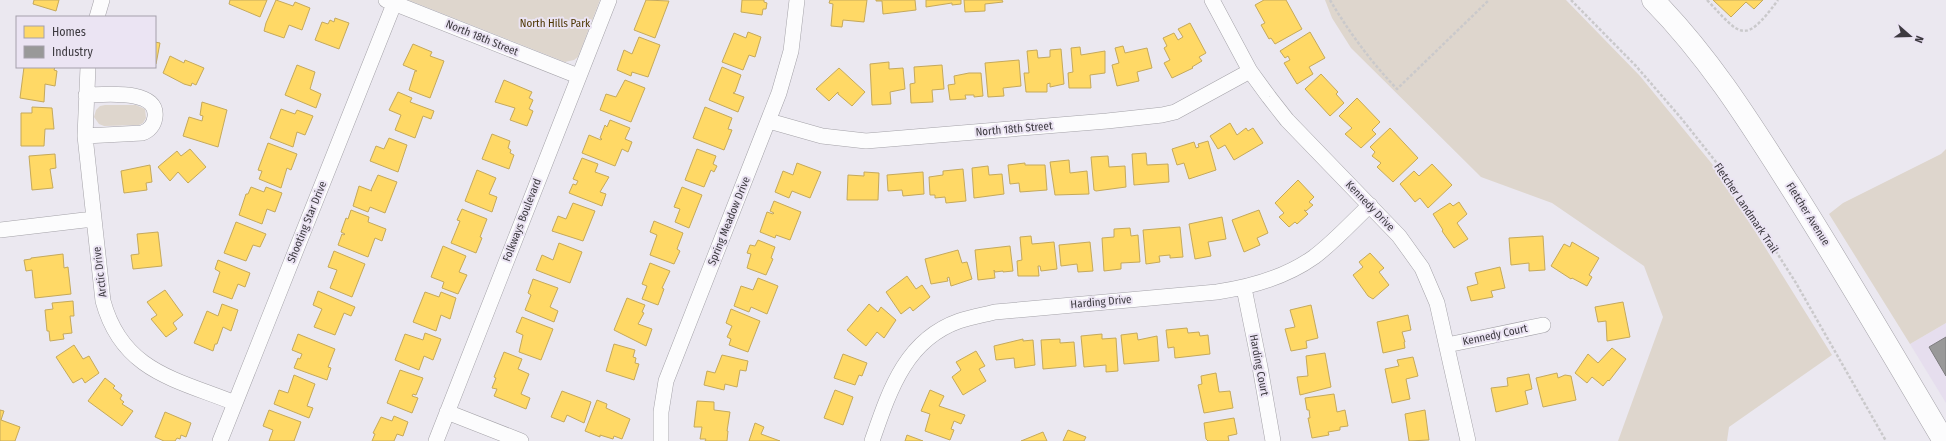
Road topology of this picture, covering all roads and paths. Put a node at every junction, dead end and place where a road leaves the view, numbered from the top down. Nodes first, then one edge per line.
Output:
1 (102, 0) edge
2 (609, 0) edge
3 (798, 0) edge
4 (1212, 0) edge
5 (1330, 0) edge
6 (1489, 0) edge
7 (1571, 0) edge
8 (1653, 0) edge
9 (1707, 0) edge
10 (1778, 0) edge
11 (389, 2) edge
12 (96, 16) edge
13 (88, 68) edge
14 (1250, 71) junction
15 (578, 76) junction
16 (86, 95) junction
17 (769, 121) junction
18 (85, 136) junction
19 (1370, 205) junction
20 (94, 219) junction
21 (0, 230) edge
22 (1244, 288) junction
23 (1543, 325) dead end
24 (1447, 345) junction
25 (235, 403) junction
26 (447, 412) junction
27 (220, 441) edge
28 (436, 441) edge
29 (521, 441) edge
30 (661, 441) edge
31 (872, 441) edge
32 (1273, 441) edge
33 (1468, 441) edge
34 (1886, 441) edge
35 (1944, 441) edge

1 - 12 street
2 - 15 street, Folkways Boulevard
3 - 17 street, Spring Meadow Drive
4 - 14 street, Kennedy Drive
5 - 6 path
7 - 34 path, Fletcher Landmark Trail
8 - 35 main road, Fletcher Avenue
9 - 10 path
11 - 15 street, North 18th Street
11 - 25 street, Shooting Star Drive
13 - 16 street, Arctic Drive
14 - 17 street, North 18th Street
14 - 19 street, Kennedy Drive
15 - 26 street, Folkways Boulevard
16 - 18 street, Arctic Drive
16 - 18 street
17 - 30 street, Spring Meadow Drive
18 - 20 street, Arctic Drive
19 - 22 street, Harding Drive
19 - 24 street, Kennedy Drive
20 - 21 street
20 - 25 street, Arctic Drive
22 - 31 street, Harding Drive
22 - 32 street, Harding Court
23 - 24 street, Kennedy Court
24 - 33 street, Kennedy Drive
25 - 27 street, Shooting Star Drive
26 - 28 street, Folkways Boulevard
26 - 29 street

